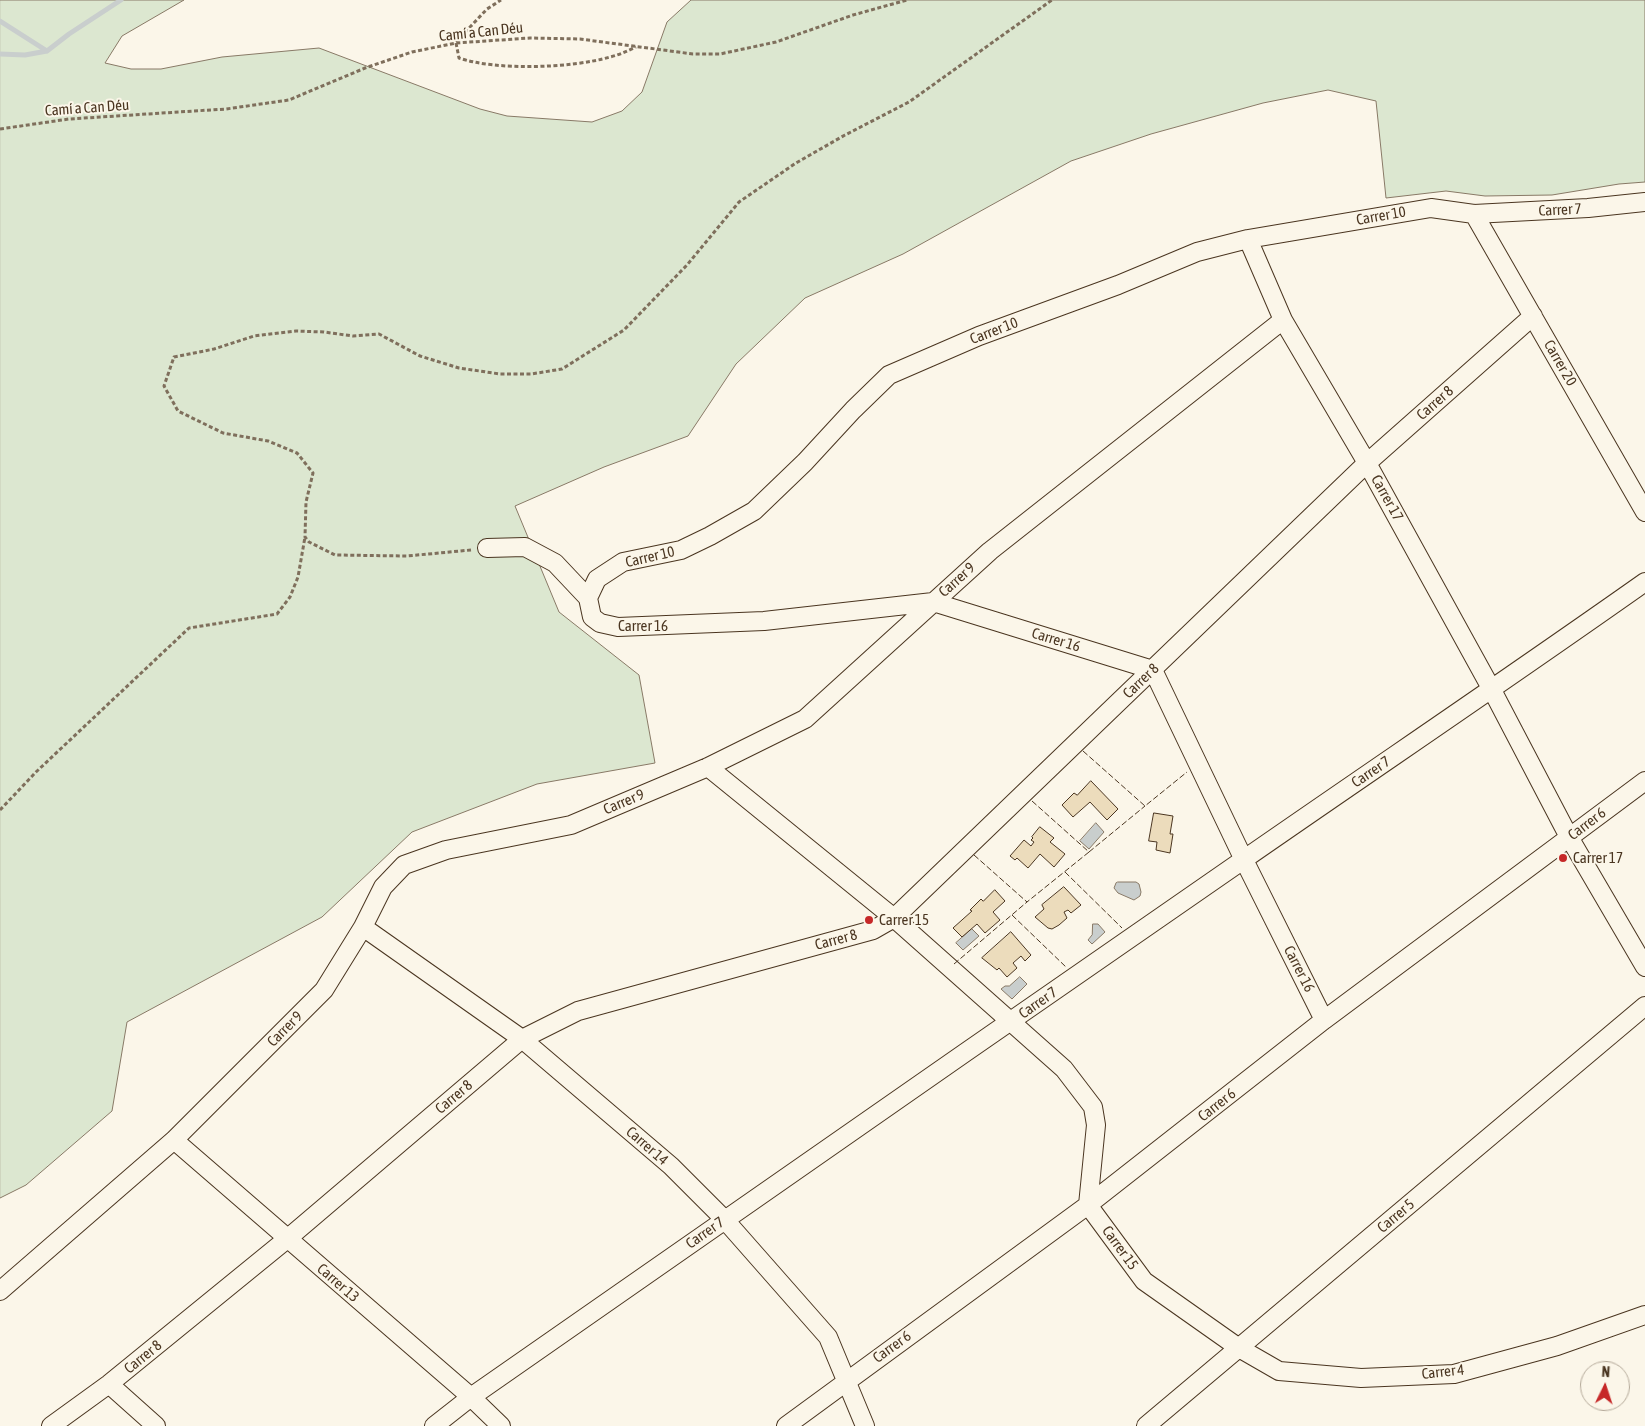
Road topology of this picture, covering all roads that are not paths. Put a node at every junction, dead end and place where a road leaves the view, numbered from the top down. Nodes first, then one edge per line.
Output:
1 (1645, 202) edge
2 (1474, 214) junction
3 (1248, 239) junction
4 (1533, 316) junction
5 (1283, 320) junction
6 (1367, 463) junction
7 (1645, 512) edge
8 (486, 548) road end
9 (1645, 582) edge
10 (588, 598) junction
11 (933, 602) junction
12 (1153, 670) junction
13 (1492, 690) junction
14 (708, 766) junction
15 (1645, 781) edge
16 (1569, 837) junction
17 (1244, 860) junction
18 (894, 918) junction
19 (363, 927) junction
20 (1645, 967) edge
21 (1645, 1006) edge
22 (1324, 1020) junction
23 (1011, 1022) junction
24 (522, 1039) junction
25 (174, 1140) junction
26 (1088, 1205) junction
27 (725, 1220) junction
28 (287, 1238) junction
29 (0, 1291) edge
30 (1645, 1316) edge
31 (1239, 1348) junction
32 (847, 1380) junction
33 (109, 1384) junction
34 (470, 1397) junction
35 (51, 1426) edge
36 (156, 1426) edge
37 (434, 1426) edge
38 (501, 1426) edge
39 (786, 1426) edge
40 (865, 1426) edge
41 (1146, 1426) edge

1 - 2 street, Carrer 7
2 - 3 street, Carrer 10
2 - 4 street, Carrer 20
3 - 5 street, Carrer 17
3 - 10 street, Carrer 10
4 - 6 street, Carrer 8
4 - 7 street, Carrer 20
5 - 6 street, Carrer 17
5 - 11 street, Carrer 9
6 - 12 street, Carrer 8
6 - 13 street, Carrer 17
8 - 10 street
9 - 13 street, Carrer 7
10 - 11 street, Carrer 16
11 - 12 street, Carrer 16
11 - 14 street, Carrer 9
12 - 17 street, Carrer 16
12 - 18 street, Carrer 8
13 - 16 street, Carrer 17
13 - 17 street, Carrer 7
14 - 18 street
14 - 19 street, Carrer 9
15 - 16 street, Carrer 6
16 - 20 street, Carrer 17
16 - 22 street, Carrer 6
17 - 22 street, Carrer 16
17 - 23 street, Carrer 7
18 - 23 street
18 - 24 street, Carrer 8
19 - 24 street, Carrer 14
19 - 25 street, Carrer 9
21 - 31 street, Carrer 5
22 - 26 street, Carrer 6
23 - 26 street
23 - 27 street, Carrer 7
24 - 27 street, Carrer 14
24 - 28 street, Carrer 8
25 - 28 street, Carrer 13
25 - 29 street, Carrer 9
26 - 31 street, Carrer 15
26 - 32 street, Carrer 6
27 - 32 street, Carrer 14
27 - 34 street, Carrer 7
28 - 33 street, Carrer 8
28 - 34 street, Carrer 13
30 - 31 street, Carrer 4
31 - 41 street, Carrer 5
32 - 39 street, Carrer 6
32 - 40 street, Carrer 14
33 - 35 street, Carrer 8
33 - 36 street
34 - 37 street, Carrer 7
34 - 38 street, Carrer 13

